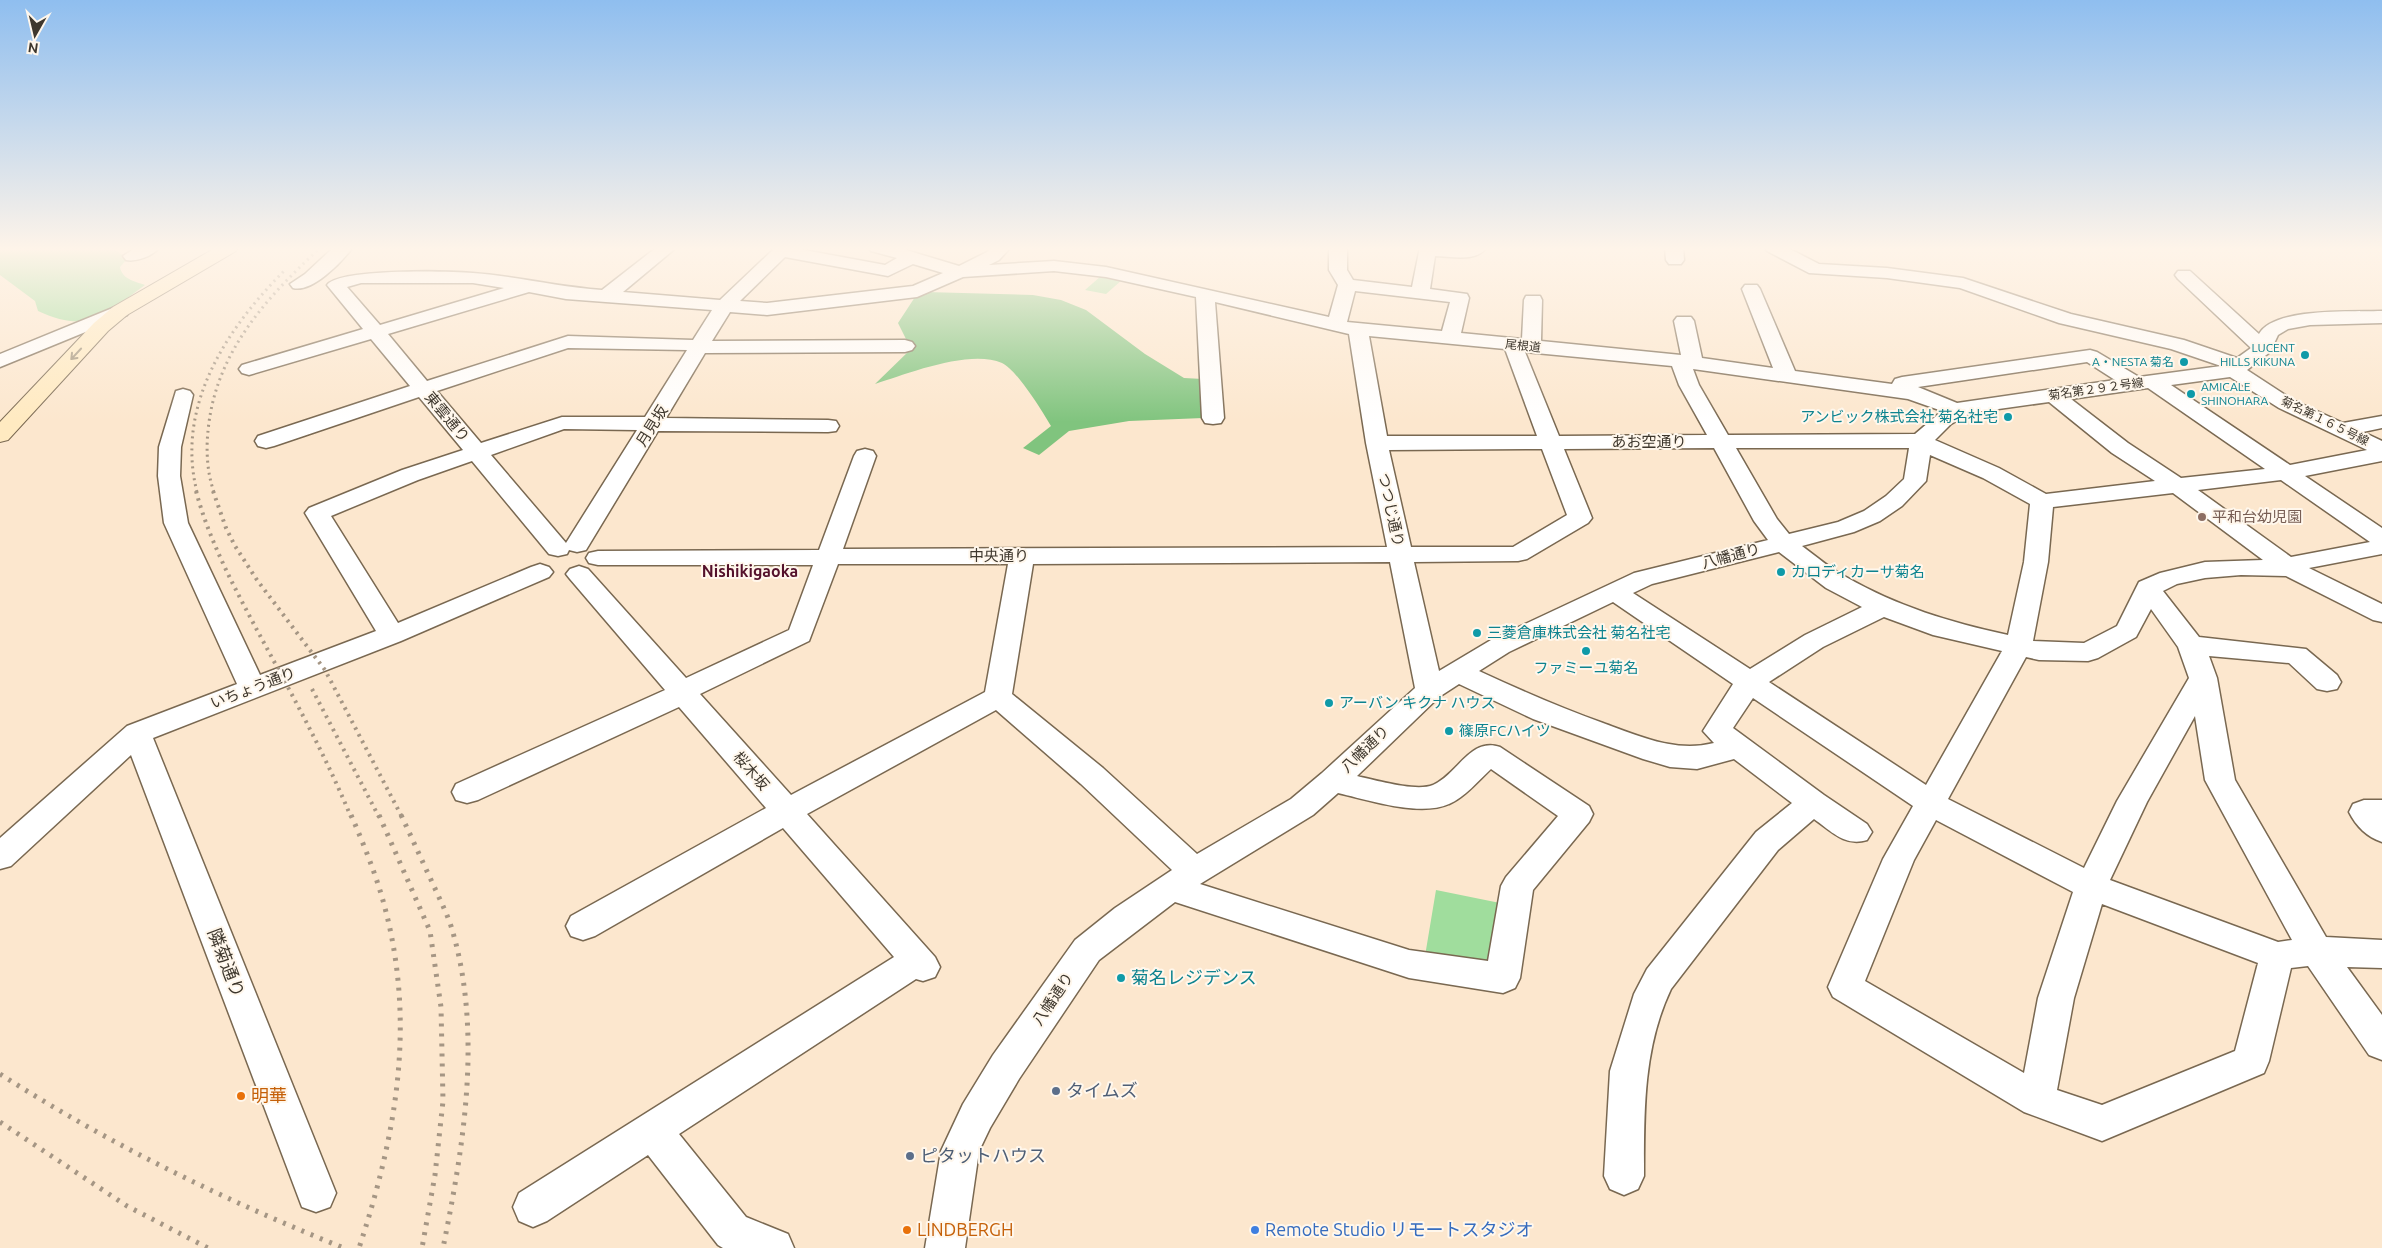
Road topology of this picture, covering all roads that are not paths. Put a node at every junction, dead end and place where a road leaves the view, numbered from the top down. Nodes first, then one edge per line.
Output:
1 (130, 305) edge
2 (353, 305) edge
3 (464, 305) edge
4 (716, 305) edge
5 (798, 305) edge
6 (1206, 305) edge
7 (1255, 305) edge
8 (1347, 305) edge
9 (1458, 305) edge
10 (1533, 305) edge
11 (1758, 305) edge
12 (2029, 305) edge
13 (2217, 305) edge
14 (724, 306) junction
15 (120, 311) junction
16 (2382, 317) edge
17 (1684, 321) dead end
18 (1347, 328) junction
19 (375, 331) junction
20 (1450, 338) junction
21 (905, 346) dead end
22 (1522, 346) junction
23 (699, 347) junction
24 (2263, 348) junction
25 (0, 361) edge
26 (1686, 362) junction
27 (2237, 368) junction
28 (249, 369) dead end
29 (1787, 376) junction
30 (2144, 382) junction
31 (424, 389) junction
32 (1912, 393) junction
33 (183, 394) dead end
34 (2053, 395) junction
35 (1958, 410) junction
36 (1213, 418) dead end
37 (654, 422) junction
38 (2382, 422) edge
39 (828, 426) dead end
40 (2339, 430) junction
41 (0, 435) edge
42 (1921, 440) junction
43 (266, 441) dead end
44 (1721, 441) junction
45 (1550, 442) junction
46 (1377, 443) junction
47 (2382, 449) edge
48 (476, 451) junction
49 (2382, 454) edge
50 (865, 456) dead end
51 (2285, 474) junction
52 (2178, 486) junction
53 (2042, 501) junction
54 (2382, 539) edge
55 (1783, 543) junction
56 (567, 547) junction
57 (2382, 547) edge
58 (1400, 554) junction
59 (1022, 556) junction
60 (828, 557) junction
61 (589, 566) junction
62 (2291, 569) junction
63 (540, 572) junction
64 (2148, 588) junction
65 (1612, 591) junction
66 (1883, 607) junction
67 (2382, 614) edge
68 (392, 635) junction
69 (2191, 645) junction
70 (2019, 646) junction
71 (1457, 672) junction
72 (2203, 678) junction
73 (2328, 682) dead end
74 (1748, 683) junction
75 (253, 689) junction
76 (1429, 690) junction
77 (683, 692) junction
78 (998, 697) junction
79 (137, 734) junction
80 (1738, 748) junction
81 (1333, 781) junction
82 (467, 792) dead end
83 (1813, 803) junction
84 (1932, 804) junction
85 (787, 811) junction
86 (2382, 812) edge
87 (2382, 830) edge
88 (1856, 832) dead end
89 (0, 857) edge
90 (1182, 879) junction
91 (2091, 886) junction
92 (583, 926) dead end
93 (2316, 951) junction
94 (2382, 954) edge
95 (2277, 956) junction
96 (2382, 1044) edge
97 (2037, 1100) junction
98 (652, 1130) junction
99 (1624, 1176) dead end
100 (316, 1193) dead end
101 (533, 1207) dead end
102 (774, 1248) edge
103 (945, 1248) edge

1 - 15 street
2 - 19 street, 東雲通り
3 - 19 street
4 - 14 street, 尾根道
5 - 14 street, 尾根道
6 - 36 street
7 - 18 street, 尾根道
8 - 18 street
9 - 20 street
10 - 22 street
11 - 29 street
12 - 27 street, 菊名第１６５号線
13 - 24 street
14 - 23 street, 月見坂
15 - 25 street
15 -> 41 street
16 - 24 street
17 - 26 street
18 - 20 street, 尾根道
18 - 46 street, つつじ通り
19 - 28 street
19 - 31 street, 東雲通り
20 - 22 street, 尾根道
21 - 23 street
22 - 26 street, 尾根道
22 - 45 street
23 - 31 street
23 - 37 street, 月見坂
24 - 27 street
26 - 29 street, 尾根道
26 - 44 street
27 - 30 street, 菊名第２９２号線
27 - 40 street, 菊名第１６５号線
29 - 32 street, 尾根道
30 - 32 street
30 - 34 street, 菊名第２９２号線
30 - 51 street
31 - 43 street
31 - 48 street, 東雲通り
32 - 35 street, 尾根道
33 - 75 street
34 - 35 street, 菊名第２９２号線
34 - 52 street
35 - 42 street
37 - 39 street
37 - 48 street
37 - 56 street, 月見坂
38 - 40 street
40 - 47 street, 菊名第１６５号線
42 - 44 street, あお空通り
42 - 53 street
42 - 55 street, 八幡通り
44 - 45 street, あお空通り
44 - 55 street
45 - 46 street, あお空通り
45 - 58 street, 中央通り
46 - 58 street, つつじ通り
48 - 56 street, 東雲通り
48 - 68 street
49 - 51 street
50 - 60 street
51 - 52 street
51 - 54 street
52 - 53 street
52 - 62 street
53 - 70 street
55 - 65 street, 八幡通り
55 - 66 street
56 - 61 street, 桜木坂
56 - 63 street, 月見坂
57 - 62 street
58 - 59 street, 中央通り
58 - 76 street, つつじ通り
59 - 60 street, 中央通り
59 - 78 street
60 - 61 street, 中央通り
60 - 77 street
61 - 63 street, 中央通り
61 - 77 street, 桜木坂
62 - 64 street
62 - 67 street
63 - 68 street, いちょう通り
64 - 69 street
64 - 70 street
65 - 71 street, 八幡通り
65 - 74 street
66 - 70 street
66 - 74 street
68 - 75 street, いちょう通り
69 - 72 street
69 - 73 street
70 - 84 street
71 - 76 street, 八幡通り
71 - 80 street
72 - 91 street
72 - 93 street
74 - 80 street
74 - 84 street
75 - 79 street, いちょう通り
76 - 81 street, 八幡通り
77 - 82 street
77 - 85 street, 桜木坂
78 - 85 street
78 - 90 street
79 - 89 street, いちょう通り
79 - 100 street, 隣菊通り
80 - 83 street
81 - 90 street, 八幡通り
81 - 90 street
83 - 88 street
83 - 99 street
84 - 91 street
84 - 97 street
85 - 92 street
85 - 98 street, 桜木坂
86 - 87 street
90 - 103 street, 八幡通り
91 - 95 street
91 - 97 street
93 - 94 street
93 - 95 street
93 - 96 street
95 - 97 street
98 - 101 street
98 - 102 street

